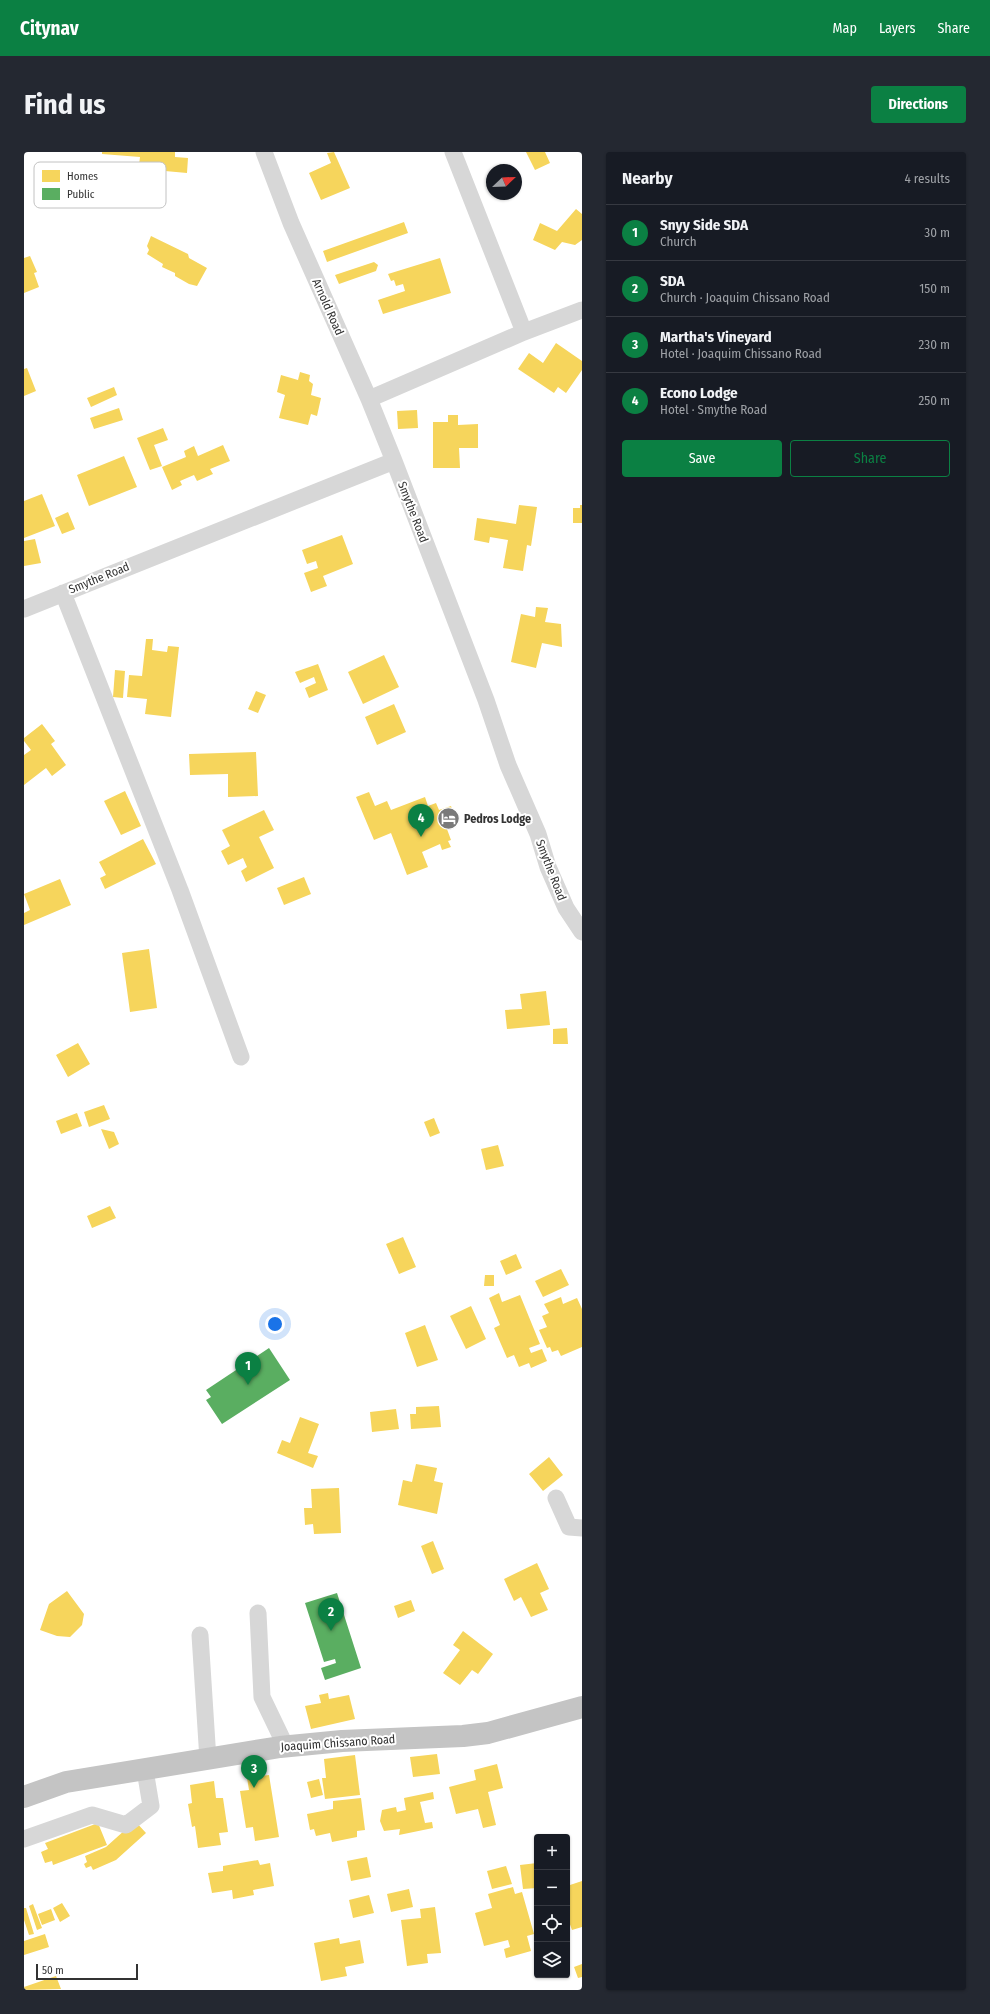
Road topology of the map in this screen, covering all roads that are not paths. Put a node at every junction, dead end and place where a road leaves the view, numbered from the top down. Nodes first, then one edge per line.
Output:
1 (264, 152) edge
2 (453, 152) edge
3 (582, 310) edge
4 (524, 332) junction
5 (369, 399) junction
6 (394, 461) junction
7 (63, 593) junction
8 (24, 609) edge
9 (582, 932) edge
10 (240, 1057) dead end
11 (556, 1498) dead end
12 (582, 1528) edge
13 (258, 1613) dead end
14 (200, 1635) dead end
15 (582, 1707) edge
16 (286, 1747) junction
17 (208, 1760) junction
18 (145, 1770) junction
19 (24, 1797) edge
20 (24, 1839) edge

1 - 5 street, Arnold Road
2 - 4 street
3 - 4 street
4 - 5 street
5 - 6 street, Arnold Road
6 - 7 street, Smythe Road
6 - 9 street, Smythe Road
7 - 8 street, Smythe Road
7 - 10 street
11 - 12 street
13 - 16 street
14 - 17 street
15 - 16 highway, Joaquim Chissano Road
16 - 17 highway, Joaquim Chissano Road
17 - 18 highway, Joaquim Chissano Road
18 - 19 highway, Joaquim Chissano Road
18 - 20 street

